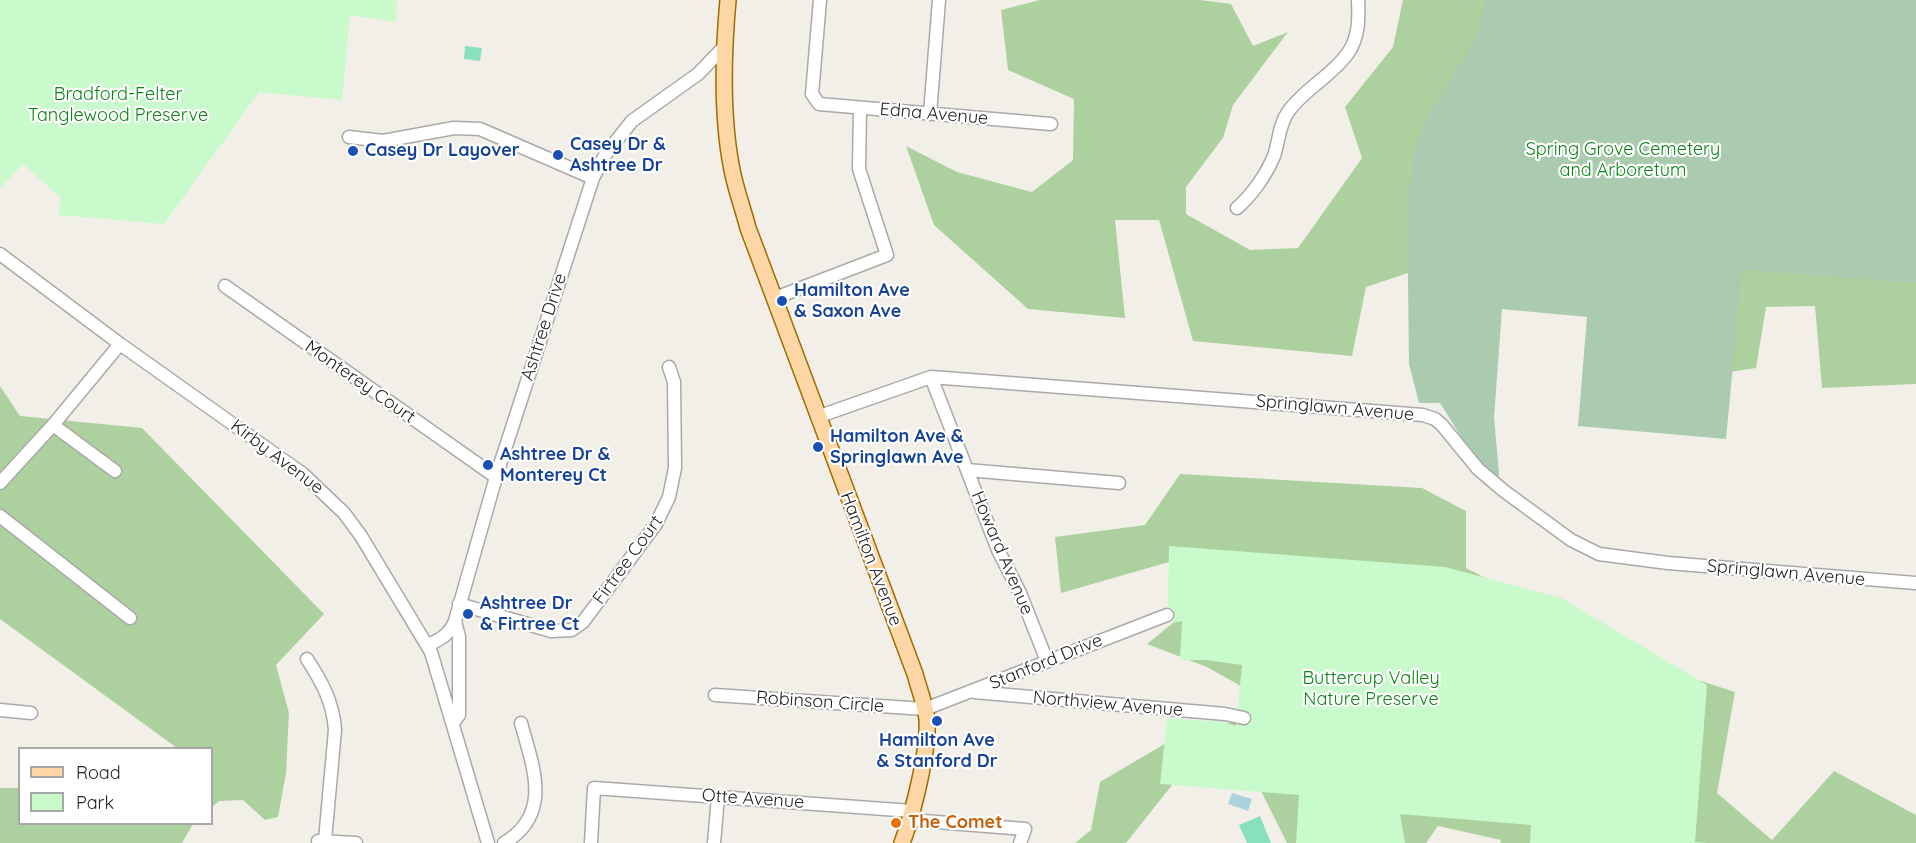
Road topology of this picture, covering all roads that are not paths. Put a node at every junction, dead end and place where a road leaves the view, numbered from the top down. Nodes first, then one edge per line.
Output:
1 (728, 0) edge
2 (820, 0) edge
3 (939, 0) edge
4 (1358, 0) edge
5 (724, 47) junction
6 (698, 74) junction
7 (725, 78) junction
8 (860, 109) junction
9 (930, 114) junction
10 (1051, 124) dead end
11 (349, 137) dead end
12 (593, 178) junction
13 (1237, 208) dead end
14 (0, 254) edge
15 (225, 286) dead end
16 (775, 298) junction
17 (120, 344) junction
18 (669, 367) dead end
19 (932, 377) junction
20 (817, 417) junction
21 (53, 425) junction
22 (967, 470) junction
23 (115, 471) dead end
24 (496, 477) junction
25 (0, 483) edge
26 (1119, 483) dead end
27 (0, 516) edge
28 (1916, 583) edge
29 (459, 603) junction
30 (1167, 615) dead end
31 (130, 618) dead end
32 (455, 621) junction
33 (428, 645) junction
34 (307, 659) dead end
35 (1047, 661) junction
36 (972, 692) junction
37 (715, 695) dead end
38 (925, 709) junction
39 (0, 710) edge
40 (31, 713) dead end
41 (1244, 718) dead end
42 (453, 723) junction
43 (521, 723) dead end
44 (718, 797) junction
45 (912, 816) junction
46 (356, 843) edge
47 (488, 843) edge
48 (504, 843) edge
49 (591, 843) edge
50 (714, 843) edge
51 (902, 843) edge
52 (1020, 843) edge

1 - 5 main road, Hamilton Avenue
2 - 8 street, Edna Avenue
3 - 9 street
4 - 13 street
5 - 6 street, Ashtree Drive
5 - 7 main road, Hamilton Avenue
6 - 7 street
6 - 12 street, Ashtree Drive
7 - 16 main road, Hamilton Avenue
8 - 9 street, Edna Avenue
8 - 16 street
9 - 10 street, Edna Avenue
11 - 12 street
12 - 24 street, Ashtree Drive
14 - 17 street, Kirby Avenue
15 - 24 street, Monterey Court
16 - 20 main road, Hamilton Avenue
17 - 21 street
17 - 33 street, Kirby Avenue
18 - 29 street, Firtree Court
19 - 20 street, Springlawn Avenue
19 - 22 street, Howard Avenue
19 - 28 street, Springlawn Avenue
20 - 38 main road, Hamilton Avenue
21 - 23 street
21 - 25 street
22 - 26 street
22 - 35 street, Howard Avenue
24 - 29 street, Ashtree Drive
27 - 31 street
29 - 32 street, Ashtree Drive
30 - 35 street, Stanford Drive
32 - 33 street
32 - 42 street
33 - 42 street, Kirby Avenue
34 - 46 street
35 - 36 street, Stanford Drive
36 - 38 street, Stanford Drive
36 - 41 street, Northview Avenue
37 - 38 street, Robinson Circle
38 - 45 main road, Hamilton Avenue
39 - 40 street
42 - 47 street, Kirby Avenue
43 - 48 street
44 - 45 street, Otte Avenue
44 - 49 street, Otte Avenue
44 - 50 street
45 - 51 main road, Hamilton Avenue
45 - 52 street, Otte Avenue

